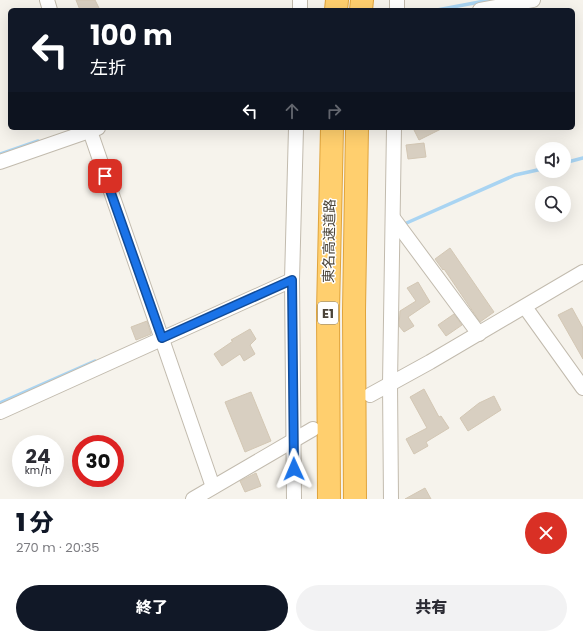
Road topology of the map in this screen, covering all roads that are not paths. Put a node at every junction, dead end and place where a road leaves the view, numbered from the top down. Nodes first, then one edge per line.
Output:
1 (533, 0) edge
2 (491, 8) edge
3 (89, 130) edge
4 (92, 130) edge
5 (296, 130) edge
6 (332, 130) edge
7 (357, 130) edge
8 (394, 130) edge
9 (0, 162) edge
10 (393, 218) junction
11 (583, 272) edge
12 (292, 280) junction
13 (525, 307) junction
14 (479, 334) junction
15 (162, 338) junction
16 (390, 384) junction
17 (583, 388) edge
18 (370, 395) dead end
19 (0, 412) edge
20 (313, 429) dead end
21 (293, 439) junction
22 (213, 487) junction
23 (193, 499) edge
24 (294, 499) edge
25 (329, 499) edge
26 (355, 499) edge
27 (391, 499) edge

1 - 2 street
3 - 9 street
4 - 15 street
5 - 12 street
6 - 25 highway, 東名高速道路 / E1
7 - 26 highway, 東名高速道路 / E1
8 - 10 street
10 - 14 street
10 - 16 street
11 - 13 street
12 - 15 street
12 - 21 street
13 - 14 street
13 - 17 street
14 - 16 street
15 - 19 street
15 - 22 street
16 - 18 street
16 - 27 street
20 - 21 street
21 - 22 street
21 - 24 street
22 - 23 street

